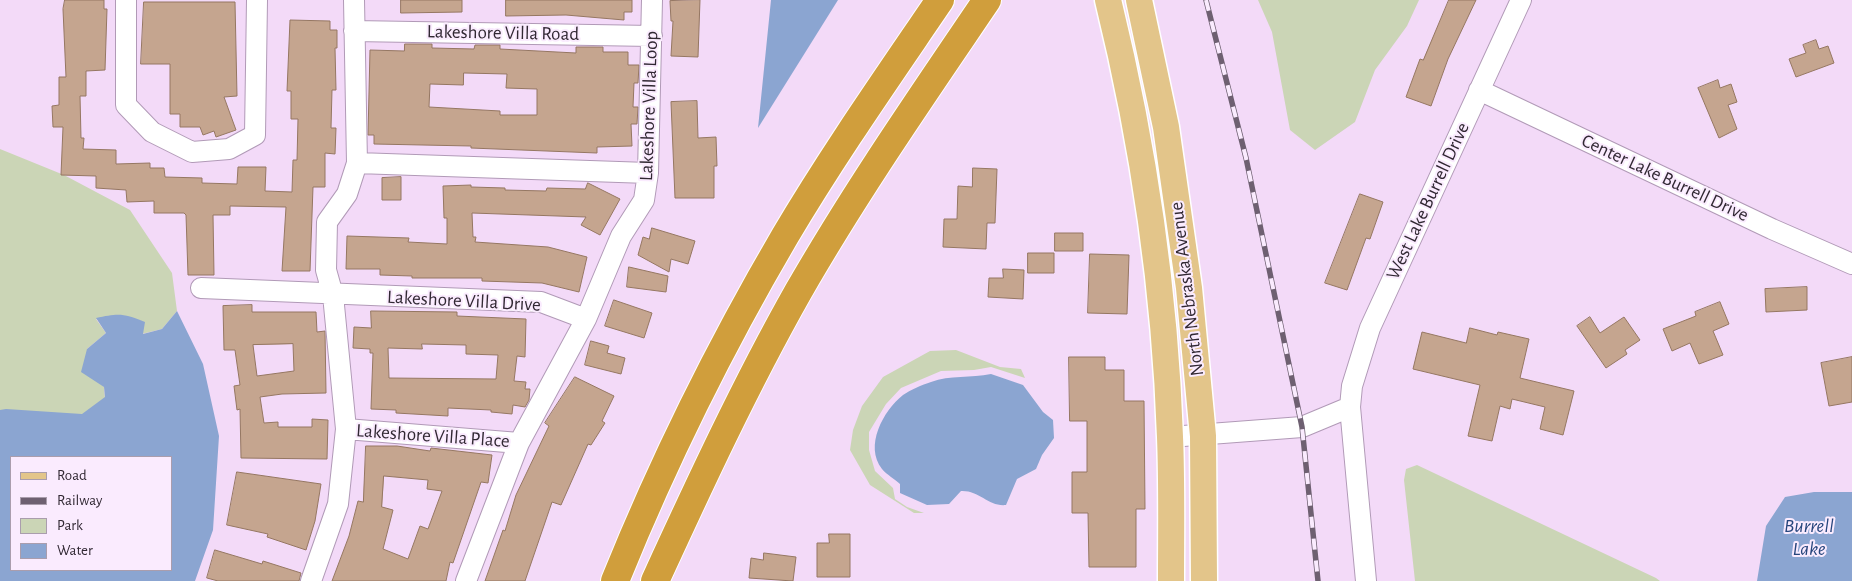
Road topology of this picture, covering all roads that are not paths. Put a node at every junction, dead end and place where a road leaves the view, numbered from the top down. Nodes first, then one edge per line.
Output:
1 (126, 0) edge
2 (257, 0) edge
3 (354, 0) edge
4 (652, 0) edge
5 (940, 0) edge
6 (987, 0) edge
7 (1108, 0) edge
8 (1139, 0) edge
9 (1521, 0) edge
10 (354, 31) junction
11 (652, 36) junction
12 (1479, 90) junction
13 (358, 162) junction
14 (648, 173) junction
15 (1852, 264) edge
16 (201, 288) dead end
17 (333, 295) junction
18 (586, 318) junction
19 (1350, 407) junction
20 (346, 429) junction
21 (1203, 436) junction
22 (1170, 437) junction
23 (519, 443) junction
24 (311, 581) edge
25 (466, 581) edge
26 (614, 581) edge
27 (655, 581) edge
28 (1171, 581) edge
29 (1204, 581) edge
30 (1366, 581) edge

1 - 2 street
3 - 10 street
4 - 11 street, Lakeshore Villa Loop
5 - 26 highway
6 - 27 highway
7 - 22 main road, North Nebraska Avenue
8 - 21 main road, North Nebraska Avenue
9 - 12 street, West Lake Burrell Drive
10 - 11 street, Lakeshore Villa Road
10 - 13 street
11 - 14 street, Lakeshore Villa Loop
12 - 15 street, Center Lake Burrell Drive
12 - 19 street, West Lake Burrell Drive
13 - 14 street
13 - 17 street
14 - 18 street, Lakeshore Villa Loop
16 - 17 street, Lakeshore Villa Drive
17 - 18 street, Lakeshore Villa Drive
17 - 20 street
18 - 23 street
19 - 21 street
19 - 30 street, West Lake Burrell Drive
20 - 23 street, Lakeshore Villa Place
20 - 24 street
21 - 22 street
21 - 29 main road, North Nebraska Avenue
22 - 28 main road, North Nebraska Avenue
23 - 25 street

